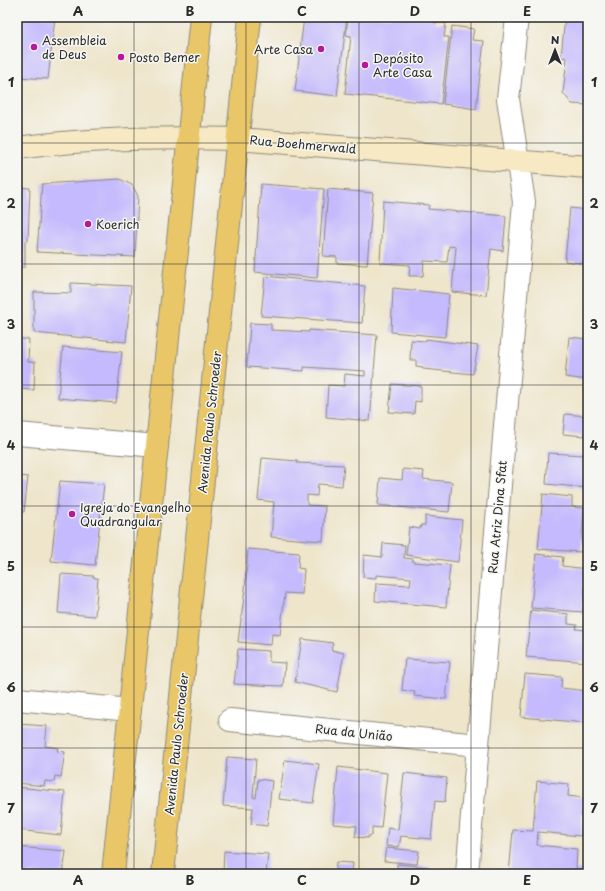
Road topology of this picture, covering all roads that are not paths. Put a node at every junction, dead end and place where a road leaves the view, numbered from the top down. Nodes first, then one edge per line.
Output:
1 (201, 17) edge
2 (250, 17) edge
3 (517, 17) edge
4 (189, 138) junction
5 (238, 139) junction
6 (17, 148) edge
7 (517, 161) junction
8 (588, 167) edge
9 (17, 434) edge
10 (157, 446) junction
11 (17, 699) edge
12 (130, 710) junction
13 (230, 720) dead end
14 (478, 745) junction
15 (114, 874) edge
16 (163, 874) edge
17 (467, 874) edge

1 - 4 main road
2 - 5 main road, Avenida Paulo Schroeder
3 - 7 street, Rua Atriz Dina Sfat
4 - 5 main road, Rua Boehmerwald
4 - 6 main road, Rua Boehmerwald
4 - 10 main road
5 - 7 main road, Rua Boehmerwald
5 - 16 main road, Avenida Paulo Schroeder
7 - 8 main road, Rua Boehmerwald
7 - 14 street, Rua Atriz Dina Sfat
9 - 10 street
10 - 12 main road
11 - 12 street
12 - 15 main road
13 - 14 street, Rua da União
14 - 17 street, Rua Atriz Dina Sfat

